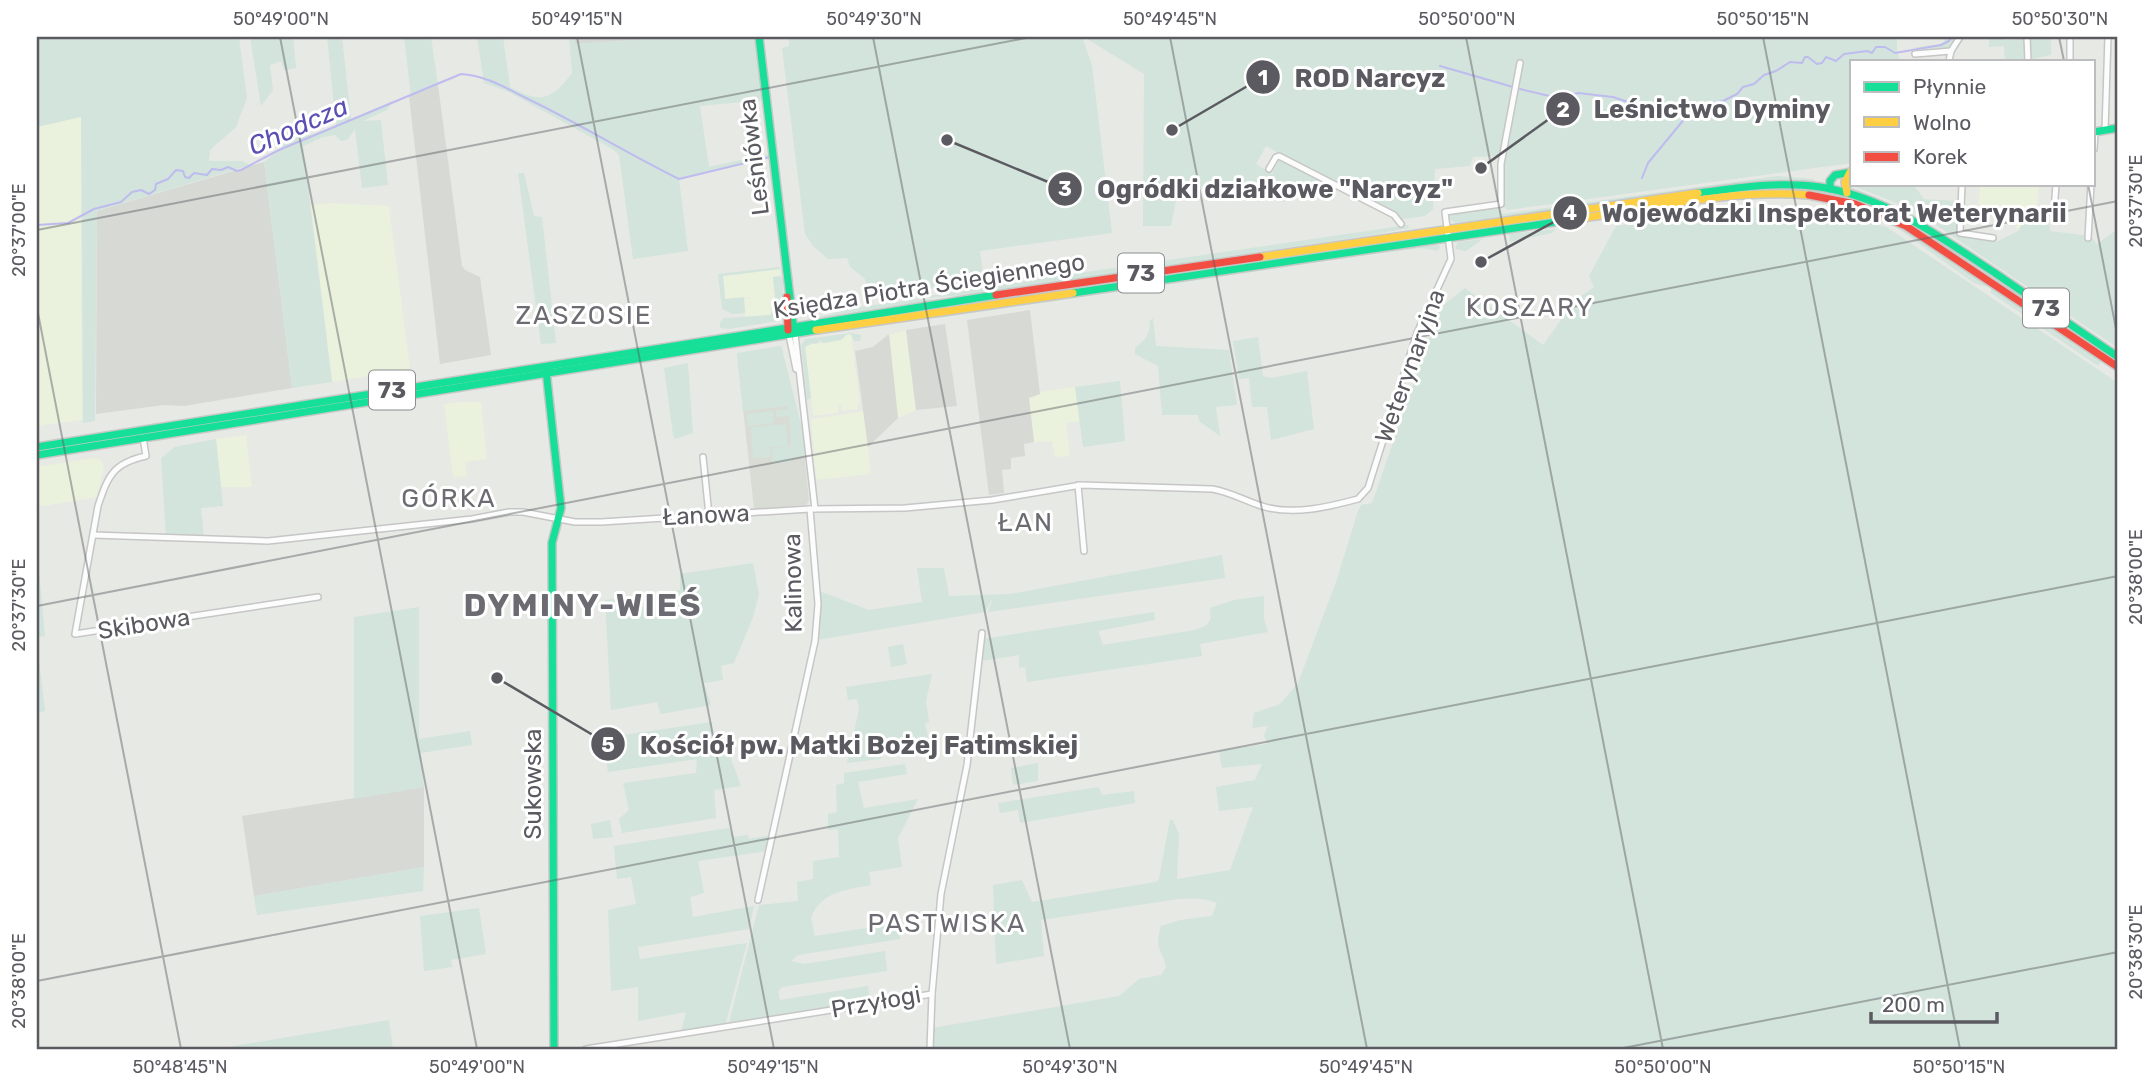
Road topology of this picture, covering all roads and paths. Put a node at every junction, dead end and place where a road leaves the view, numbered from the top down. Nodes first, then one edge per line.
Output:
1 (759, 37) edge
2 (1960, 37) edge
3 (2027, 37) edge
4 (2070, 37) edge
5 (2108, 37) edge
6 (1951, 51) junction
7 (1915, 54) dead end
8 (1949, 60) edge
9 (2028, 60) edge
10 (2070, 60) edge
11 (1520, 62) dead end
12 (2118, 128) edge
13 (2105, 130) junction
14 (2096, 132) edge
15 (1271, 151) dead end
16 (1279, 156) junction
17 (1269, 169) dead end
18 (1849, 172) edge
19 (1962, 186) edge
20 (2056, 186) edge
21 (2091, 186) edge
22 (1829, 193) junction
23 (1847, 193) junction
24 (2054, 212) dead end
25 (1401, 224) dead end
26 (1448, 233) junction
27 (1993, 238) dead end
28 (2088, 238) dead end
29 (791, 330) junction
30 (2118, 357) edge
31 (2118, 367) edge
32 (546, 369) junction
33 (142, 434) junction
34 (37, 447) edge
35 (37, 455) edge
36 (702, 457) dead end
37 (1078, 485) junction
38 (1358, 499) joint
39 (813, 509) junction
40 (709, 515) junction
41 (558, 520) junction
42 (93, 535) junction
43 (1084, 551) dead end
44 (318, 597) dead end
45 (982, 633) dead end
46 (758, 901) dead end
47 (932, 994) junction
48 (554, 1049) edge
49 (586, 1049) edge
50 (930, 1049) edge

1 - 29 main road, Leśniówka
2 - 6 street
3 - 9 street
4 - 10 street
5 - 13 street
6 - 7 street
6 - 8 street
11 - 26 street
12 - 13 main road
13 - 14 main road
15 - 16 street
16 - 17 street
16 - 25 street
18 - 22 main road
18 - 23 main road
19 - 27 street
20 - 24 street
21 - 28 street
22 - 23 main road, 73
22 - 26 main road, Księdza Piotra Ściegiennego / 73
22 - 31 main road, 73
23 - 30 main road, 73
26 - 29 main road, Księdza Piotra Ściegiennego / 73
26 - 38 street, Weterynaryjna
29 - 32 main road, Księdza Piotra Ściegiennego / 73
29 - 39 street, Kalinowa
32 - 33 main road, Księdza Piotra Ściegiennego / 73
32 - 41 main road, Sukowska
33 - 34 main road, Księdza Piotra Ściegiennego / 73
33 - 35 main road, Księdza Piotra Ściegiennego / 73
33 - 42 street, Skibowa
36 - 40 street
37 - 38 street, Łanowa
37 - 39 street, Łanowa
37 - 43 street
39 - 40 street, Łanowa
39 - 46 street, Kalinowa
40 - 41 street, Łanowa
41 - 42 street, Łanowa
41 - 48 main road, Sukowska
42 - 44 street, Skibowa
45 - 47 street, Przyłogi
47 - 49 street, Przyłogi
47 - 50 street

